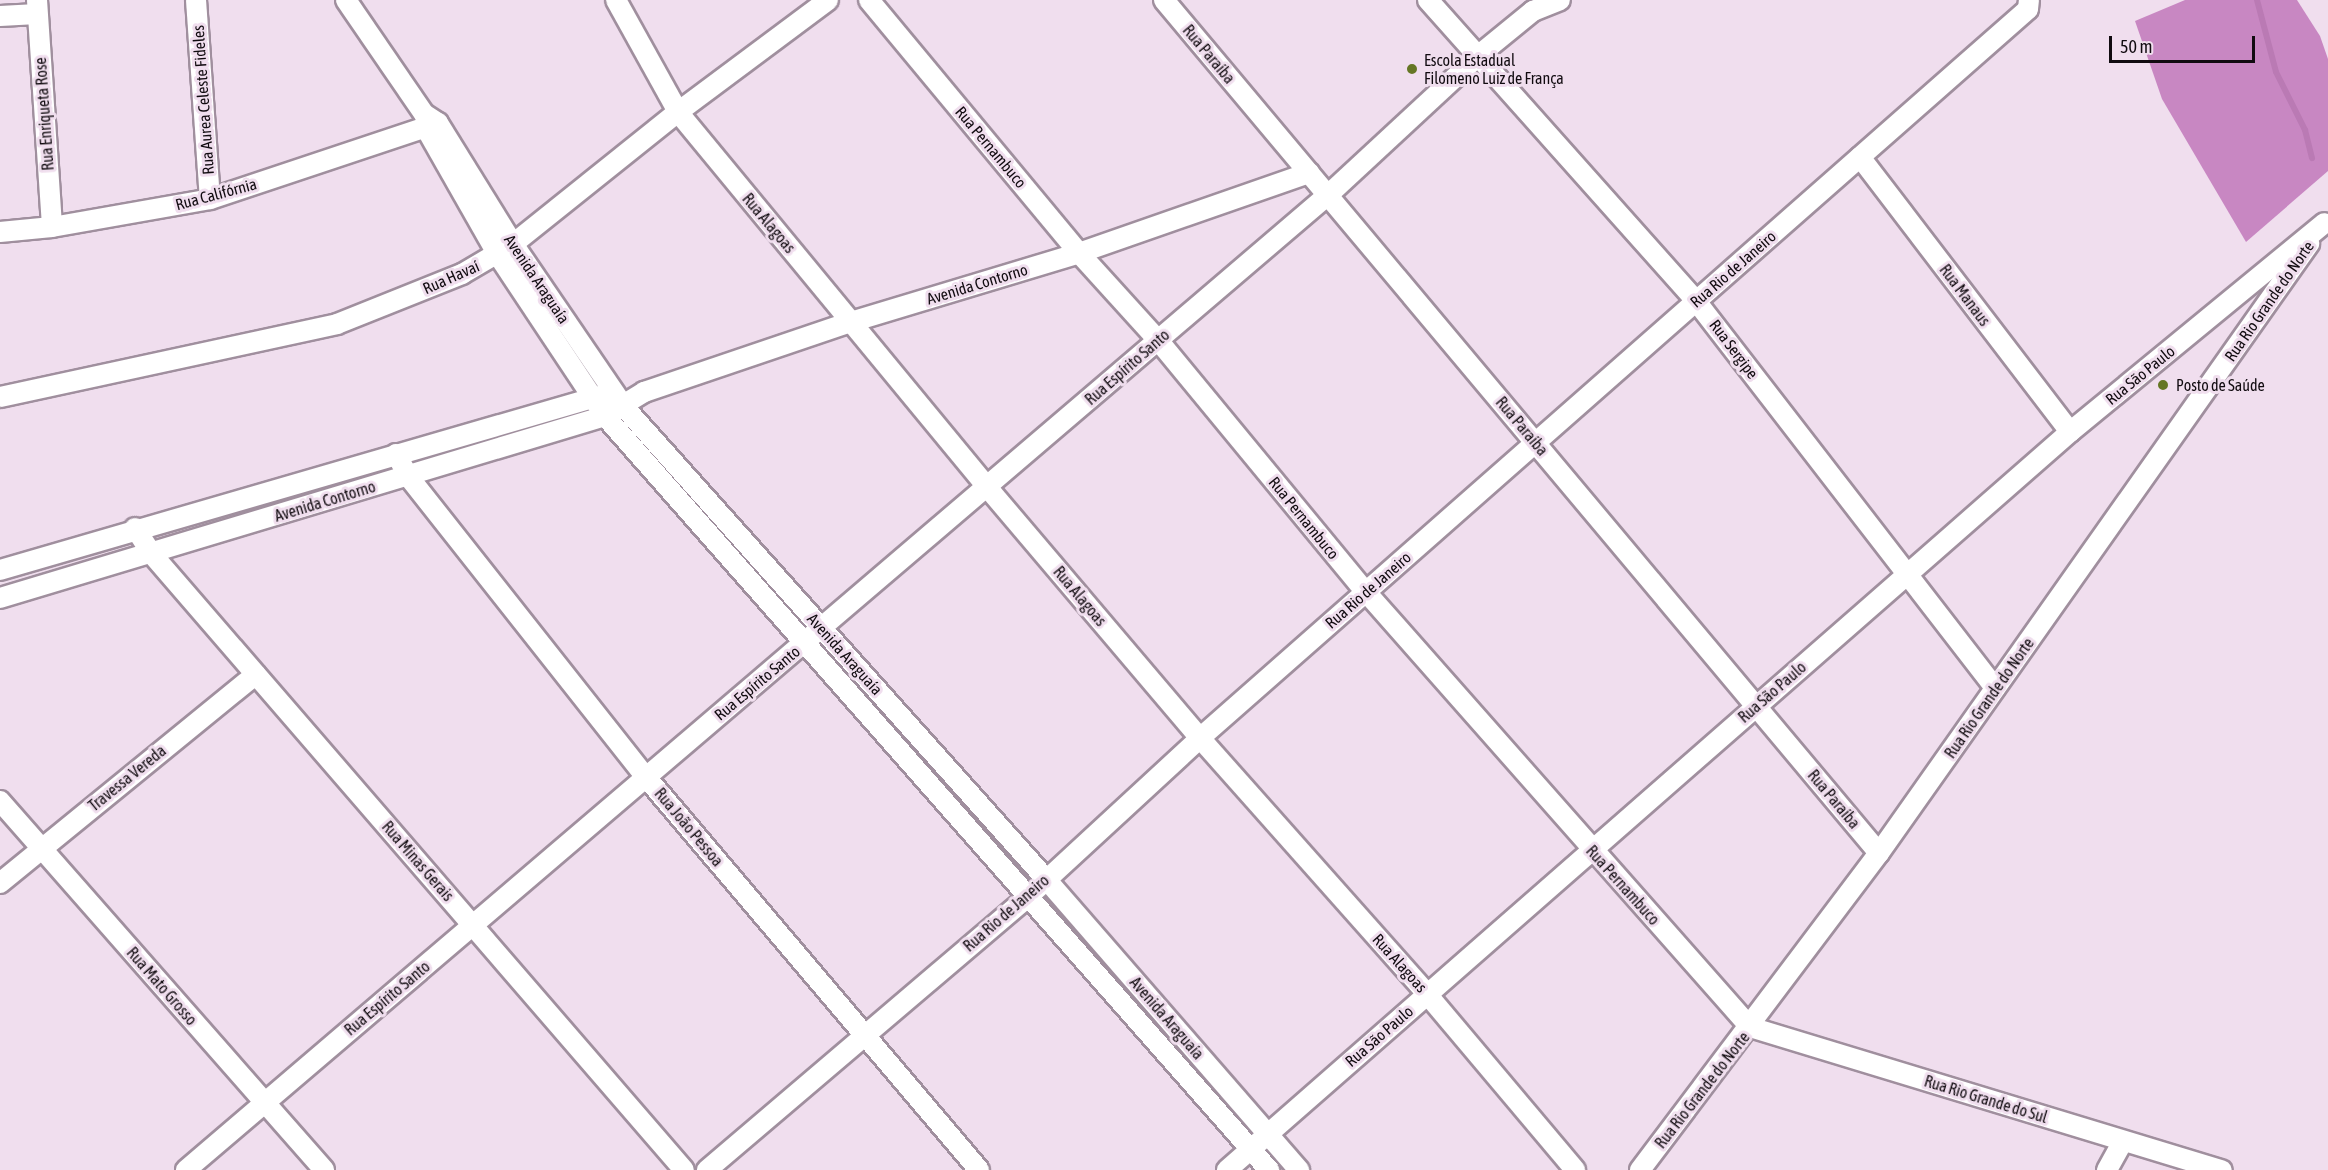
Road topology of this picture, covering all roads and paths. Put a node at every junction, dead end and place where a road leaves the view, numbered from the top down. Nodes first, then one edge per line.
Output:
1 (196, 0) edge
2 (346, 0) edge
3 (616, 0) edge
4 (828, 0) edge
5 (869, 0) edge
6 (1164, 0) edge
7 (1428, 0) edge
8 (1560, 0) edge
9 (2029, 4) edge
10 (1531, 5) edge
11 (37, 7) edge
12 (0, 16) edge
13 (1479, 55) junction
14 (678, 112) junction
15 (429, 122) junction
16 (1860, 157) junction
17 (1309, 173) junction
18 (1328, 195) junction
19 (210, 199) junction
20 (2326, 220) edge
21 (52, 228) junction
22 (0, 232) edge
23 (506, 250) junction
24 (1079, 253) junction
25 (1696, 301) junction
26 (851, 322) junction
27 (1158, 340) junction
28 (0, 397) edge
29 (592, 398) junction
30 (619, 399) junction
31 (605, 416) junction
32 (2070, 432) junction
33 (1536, 443) junction
34 (396, 454) junction
35 (408, 476) junction
36 (987, 487) junction
37 (135, 528) junction
38 (151, 553) junction
39 (0, 570) edge
40 (1906, 576) junction
41 (1365, 592) junction
42 (0, 598) edge
43 (822, 628) junction
44 (804, 643) junction
45 (255, 674) junction
46 (1995, 688) junction
47 (1756, 706) junction
48 (1200, 738) junction
49 (646, 777) junction
50 (0, 801) edge
51 (41, 848) junction
52 (1592, 850) junction
53 (1879, 853) junction
54 (1046, 879) junction
55 (0, 883) edge
56 (1029, 896) junction
57 (473, 925) junction
58 (1427, 994) junction
59 (1750, 1027) junction
60 (864, 1033) junction
61 (265, 1103) junction
62 (1268, 1135) junction
63 (2123, 1142) junction
64 (1251, 1149) junction
65 (186, 1170) edge
66 (324, 1170) edge
67 (684, 1170) edge
68 (707, 1170) edge
69 (979, 1170) edge
70 (1227, 1170) edge
71 (1269, 1170) edge
72 (1299, 1170) edge
73 (1575, 1170) edge
74 (1640, 1170) edge
75 (2107, 1170) edge
76 (2222, 1170) edge

1 - 19 street, Rua Aurea Celeste Fideles
2 - 15 street, Avenida Araguaía
3 - 14 street, Rua Alagoas
4 - 14 street, Rua Havaí
5 - 24 street, Rua Pernambuco
6 - 17 street, Rua Paraíba
7 - 13 street, Rua Sergipe
8 - 10 street, Rua Espírito Santo
9 - 16 street, Rua Rio de Janeiro
10 - 13 street, Rua Espírito Santo
11 - 12 street
11 - 21 street, Rua Enriqueta Rose
13 - 18 street, Rua Espírito Santo
13 - 25 street, Rua Sergipe
14 - 23 street, Rua Havaí
14 - 26 street, Rua Alagoas
15 - 19 street, Rua Califórnia
15 - 23 street, Avenida Araguaía
16 - 25 street, Rua Rio de Janeiro
16 - 32 street, Rua Manaus
17 - 18 street, Rua Paraíba
17 - 24 street, Avenida Contorno
18 - 27 street, Rua Espírito Santo
18 - 33 street, Rua Paraíba
19 - 21 street, Rua Califórnia
20 - 32 street, Rua São Paulo
20 - 46 street, Rua Rio Grande do Norte
21 - 22 street, Rua Califórnia
23 - 28 street, Rua Havaí
23 - 29 street, Avenida Araguaía
23 - 30 street, Avenida Araguaía
24 - 26 street, Avenida Contorno
24 - 27 street, Rua Pernambuco
25 - 33 street, Rua Rio de Janeiro
25 - 40 street, Rua Sergipe
26 - 30 street, Avenida Contorno
26 - 36 street, Rua Alagoas
27 - 36 street, Rua Espírito Santo
27 - 41 street, Rua Pernambuco
29 - 30 street, Avenida Contorno
29 - 31 street, Avenida Araguaía
29 - 34 street, Avenida Contorno
30 - 31 street, Avenida Contorno
30 - 43 street, Avenida Araguaía
31 - 35 street, Avenida Contorno
31 - 44 street, Avenida Araguaía
32 - 40 street, Rua São Paulo
33 - 41 street, Rua Rio de Janeiro
33 - 47 street, Rua Paraíba
34 - 35 street, Rua João Pessoa
34 - 37 street, Avenida Contorno
35 - 38 street, Avenida Contorno
35 - 49 street, Rua João Pessoa
36 - 43 street, Rua Espírito Santo
36 - 48 street, Rua Alagoas
37 - 38 street, Rua Minas Gerais
37 - 39 street, Avenida Contorno
38 - 42 street, Avenida Contorno
38 - 45 street, Rua Minas Gerais
40 - 46 street, Rua Sergipe
40 - 47 street, Rua São Paulo
41 - 48 street, Rua Rio de Janeiro
41 - 52 street, Rua Pernambuco
43 - 44 street, Rua Espírito Santo
43 - 54 street, Avenida Araguaía
44 - 49 street, Rua Espírito Santo
44 - 56 street, Avenida Araguaía
45 - 51 street, Travessa Vereda
45 - 57 street, Rua Minas Gerais
46 - 53 street, Rua Rio Grande do Norte
47 - 52 street, Rua São Paulo
47 - 53 street, Rua Paraíba
48 - 54 street, Rua Rio de Janeiro
48 - 58 street, Rua Alagoas
49 - 57 street, Rua Espírito Santo
49 - 60 street, Rua João Pessoa
50 - 51 street, Rua Mato Grosso
51 - 55 street, Travessa Vereda
51 - 61 street, Rua Mato Grosso
52 - 58 street, Rua São Paulo
52 - 59 street, Rua Pernambuco
53 - 59 street, Rua Rio Grande do Norte
54 - 56 street, Rua Rio de Janeiro
54 - 62 street, Avenida Araguaía
56 - 60 street, Rua Rio de Janeiro
56 - 64 street, Avenida Araguaía
57 - 61 street, Rua Espírito Santo
57 - 67 street, Rua Minas Gerais
58 - 62 street, Rua São Paulo
58 - 73 street, Rua Alagoas
59 - 63 street, Rua Rio Grande do Sul
59 - 74 street, Rua Rio Grande do Norte
60 - 68 street, Rua Rio de Janeiro
60 - 69 street, Rua João Pessoa
61 - 65 street, Rua Espírito Santo
61 - 66 street, Rua Mato Grosso
62 - 64 street, Rua São Paulo
62 - 72 street, Avenida Araguaía
63 - 75 street
63 - 76 street, Rua Rio Grande do Sul
64 - 70 street, Rua São Paulo
64 - 71 street, Avenida Araguaía

